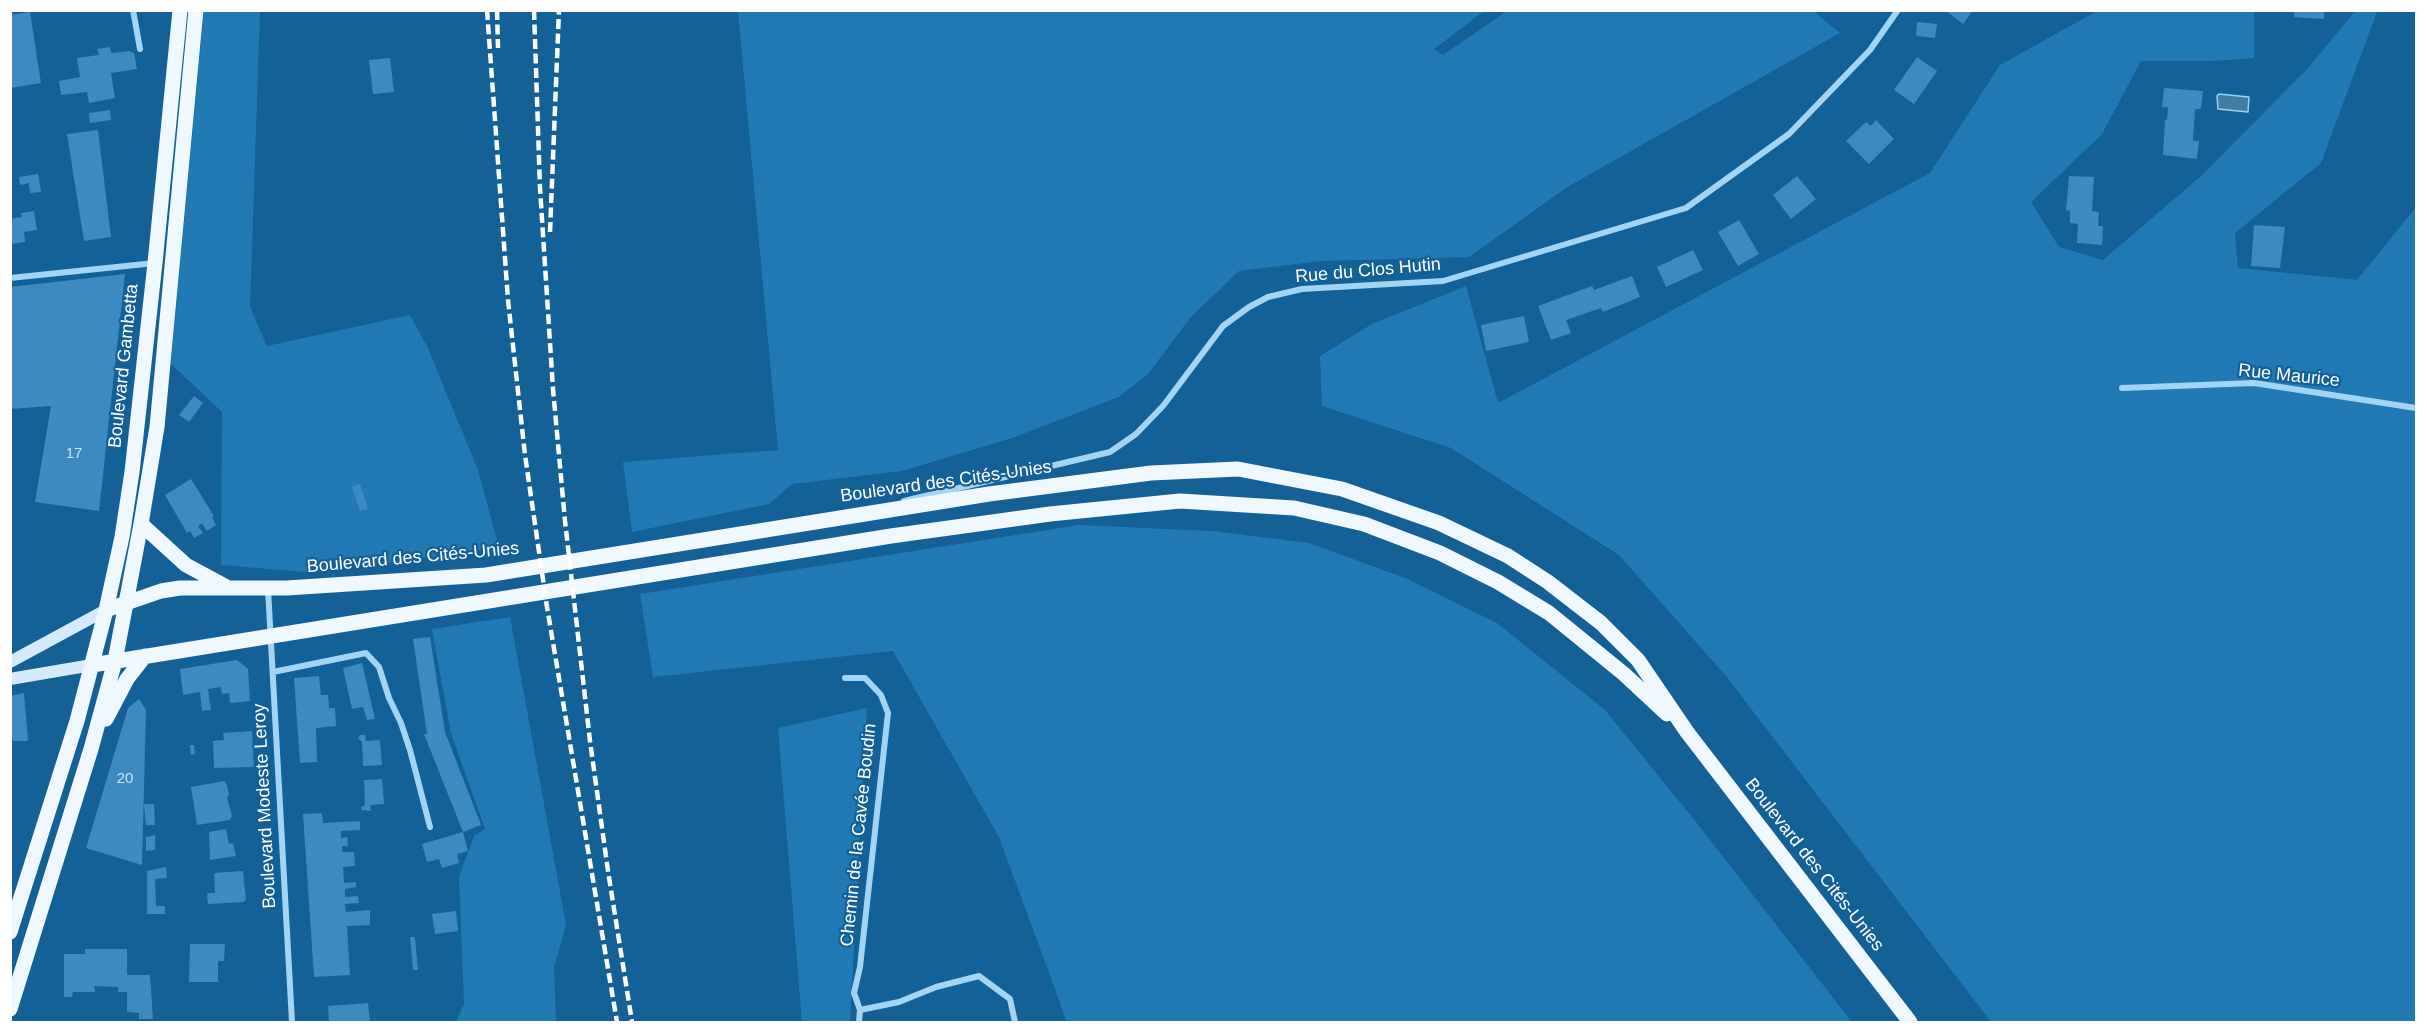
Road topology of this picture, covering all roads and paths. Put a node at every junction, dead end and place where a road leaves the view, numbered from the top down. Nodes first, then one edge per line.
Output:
1 (133, 10) edge
2 (180, 10) edge
3 (196, 10) edge
4 (1898, 10) edge
5 (140, 49) dead end
6 (155, 263) junction
7 (10, 278) edge
8 (2122, 388) dead end
9 (2416, 408) edge
10 (824, 520) junction
11 (141, 524) junction
12 (226, 587) junction
13 (268, 588) junction
14 (126, 602) junction
15 (106, 610) junction
16 (271, 636) junction
17 (145, 656) junction
18 (115, 661) junction
19 (10, 662) edge
20 (92, 665) junction
21 (273, 672) junction
22 (845, 678) dead end
23 (10, 679) edge
24 (1687, 732) junction
25 (91, 749) junction
26 (430, 827) dead end
27 (10, 932) edge
28 (10, 1010) edge
29 (860, 1010) junction
30 (292, 1023) edge
31 (859, 1023) edge
32 (1015, 1023) edge
33 (1910, 1023) edge

1 - 5 street
2 - 6 main road, Boulevard Gambetta
3 - 11 main road
4 - 10 street, Rue du Clos Hutin
6 - 7 street
6 - 15 main road, Boulevard Gambetta
8 - 9 street, Rue Maurice
10 - 13 main road, Boulevard des Cités-Unies
10 - 24 main road, Boulevard des Cités-Unies
11 - 12 main road
11 - 14 main road
12 - 13 main road, Boulevard des Cités-Unies
12 - 14 main road, Boulevard des Cités-Unies
13 - 16 street, Boulevard Modeste Leroy
14 - 15 main road, Boulevard des Cités-Unies
14 - 18 main road
15 - 19 main road
15 - 20 main road, Boulevard Gambetta
16 - 17 main road, Boulevard des Cités-Unies
16 - 21 street, Boulevard Modeste Leroy
16 - 24 main road, Boulevard des Cités-Unies
17 - 18 main road, Boulevard des Cités-Unies
17 - 25 main road
18 - 20 main road, Boulevard des Cités-Unies
18 - 25 main road
20 - 23 main road
20 - 27 main road, Boulevard Gambetta
21 - 26 street
21 - 30 street, Boulevard Modeste Leroy
22 - 29 street, Chemin de la Cavée Boudin
24 - 33 main road, Boulevard des Cités-Unies
25 - 28 main road
29 - 31 street, Chemin de la Cavée Boudin
29 - 32 street

